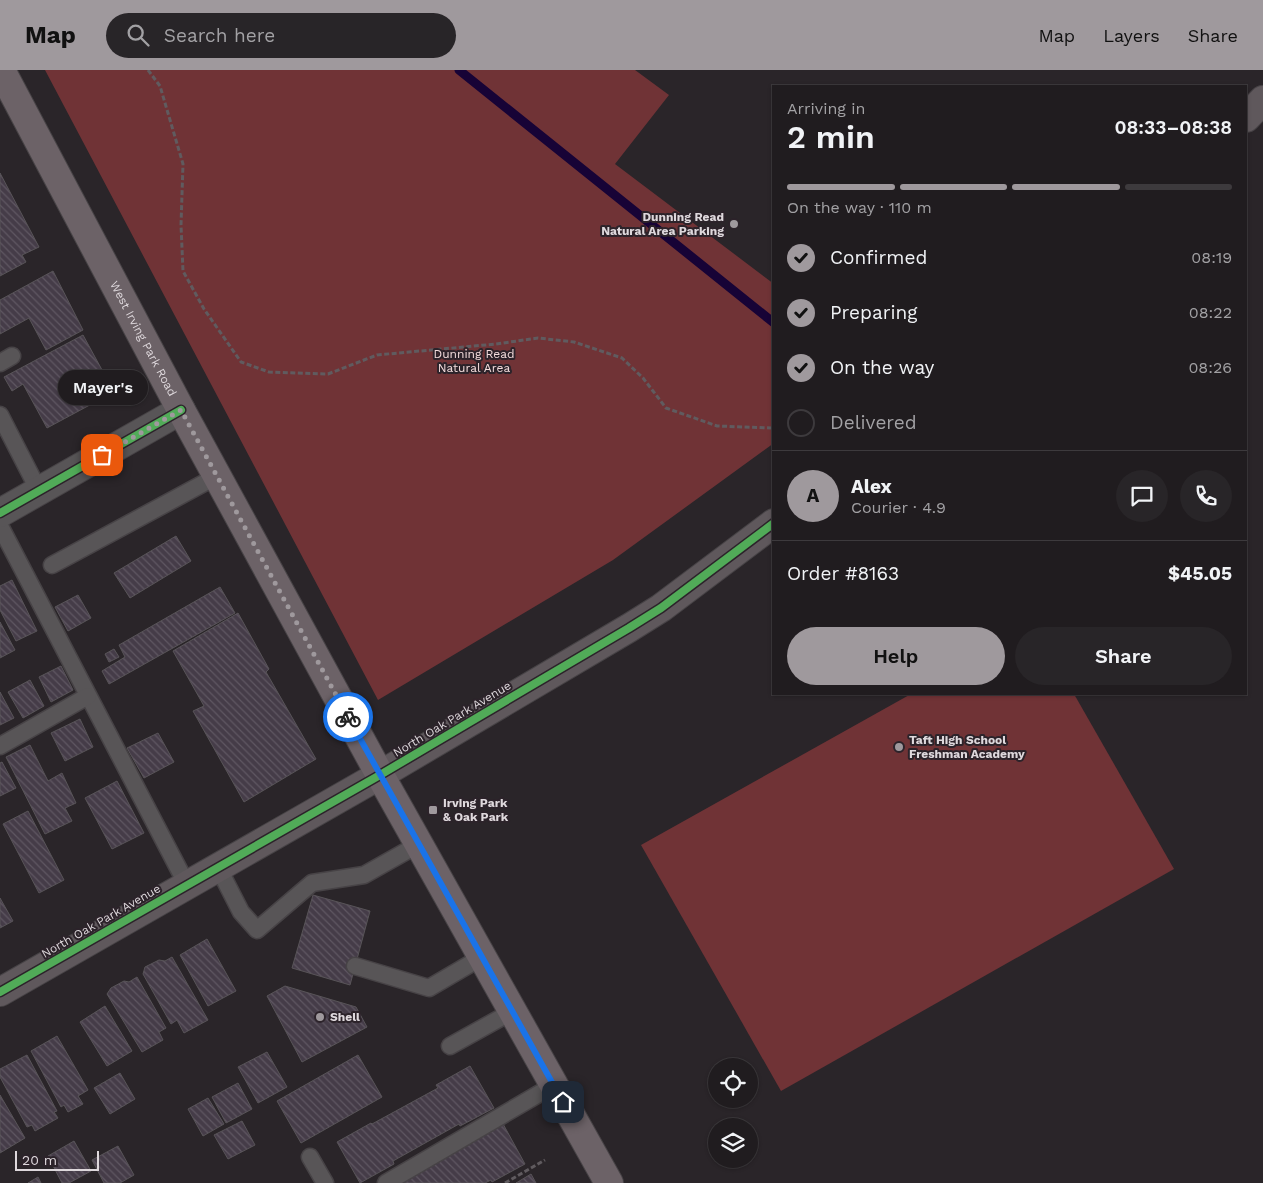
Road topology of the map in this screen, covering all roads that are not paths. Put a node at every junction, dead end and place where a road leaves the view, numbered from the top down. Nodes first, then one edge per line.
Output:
1 (1, 70) edge
2 (1263, 100) edge
3 (1247, 117) edge
4 (181, 410) junction
5 (0, 414) edge
6 (218, 476) junction
7 (39, 491) junction
8 (0, 513) edge
9 (772, 525) edge
10 (0, 526) edge
11 (52, 565) dead end
12 (88, 696) junction
13 (0, 746) edge
14 (380, 775) junction
15 (419, 844) junction
16 (218, 867) junction
17 (187, 885) junction
18 (482, 957) junction
19 (355, 966) dead end
20 (0, 992) edge
21 (513, 1011) junction
22 (450, 1046) dead end
23 (554, 1085) junction
24 (310, 1157) dead end
25 (325, 1183) edge
26 (386, 1183) edge
27 (609, 1183) edge

1 - 4 main road, West Irving Park Road
2 - 3 street
4 - 6 main road, West Irving Park Road
4 - 7 street
5 - 7 lane
6 - 11 lane
6 - 14 main road, West Irving Park Road
7 - 8 street
9 - 14 street, North Oak Park Avenue
10 - 12 lane
12 - 13 lane
12 - 17 lane
14 - 15 main road, West Irving Park Road
14 - 16 street, North Oak Park Avenue
15 - 16 lane
15 - 18 main road, West Irving Park Road
16 - 17 street, North Oak Park Avenue
17 - 20 street, North Oak Park Avenue
18 - 19 lane
18 - 21 main road, West Irving Park Road
21 - 22 lane
21 - 23 main road, West Irving Park Road
23 - 26 lane
23 - 27 main road, West Irving Park Road
24 - 25 lane

